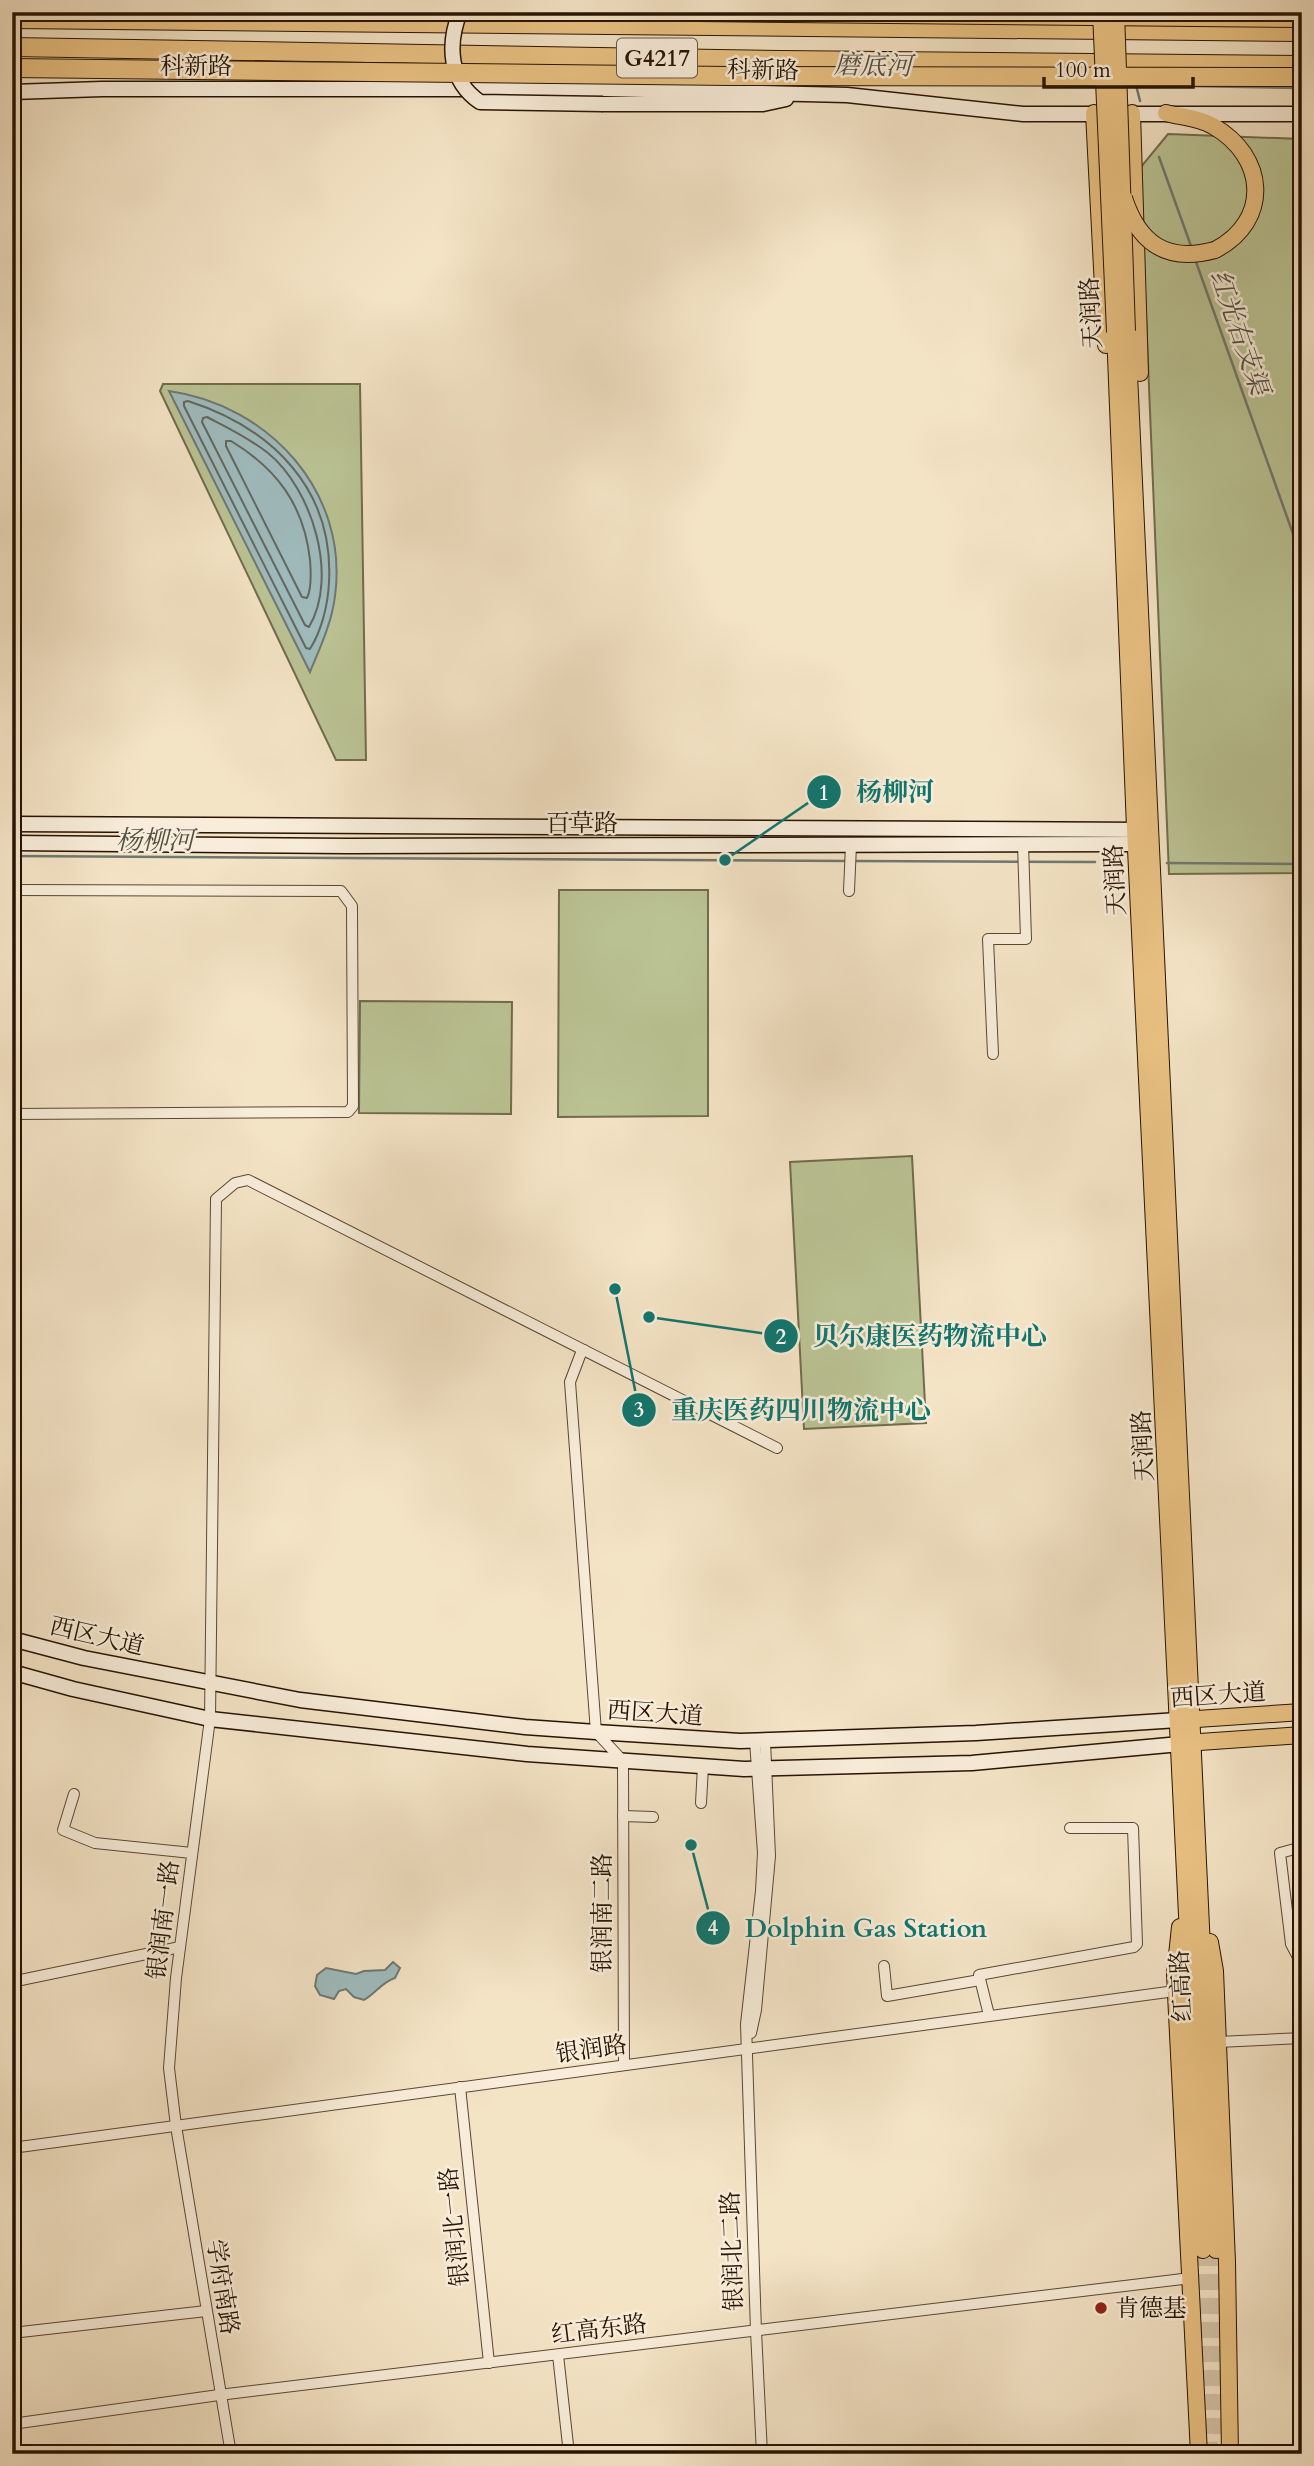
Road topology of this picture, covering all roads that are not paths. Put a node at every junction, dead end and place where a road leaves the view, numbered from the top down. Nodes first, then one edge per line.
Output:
1 (242, 12) edge
2 (460, 12) edge
3 (698, 12) edge
4 (893, 12) edge
5 (1101, 12) edge
6 (1116, 12) edge
7 (1302, 18) edge
8 (12, 19) edge
9 (167, 20) junction
10 (1029, 30) junction
11 (1302, 32) edge
12 (12, 47) edge
13 (1302, 65) edge
14 (12, 68) edge
15 (1302, 77) edge
16 (12, 92) edge
17 (806, 94) junction
18 (1094, 113) junction
19 (1132, 113) junction
20 (1166, 114) junction
21 (1302, 114) edge
22 (1121, 186) junction
23 (1121, 332) junction
24 (1129, 508) junction
25 (12, 824) edge
26 (1143, 837) junction
27 (12, 843) edge
28 (850, 856) junction
29 (1023, 856) junction
30 (12, 890) edge
31 (849, 891) dead end
32 (993, 1054) dead end
33 (12, 1114) edge
34 (584, 1350) junction
35 (777, 1448) dead end
36 (12, 1639) edge
37 (12, 1672) edge
38 (212, 1683) junction
39 (1302, 1712) edge
40 (210, 1719) junction
41 (1185, 1720) junction
42 (596, 1732) junction
43 (1302, 1735) edge
44 (760, 1741) junction
45 (1186, 1743) junction
46 (623, 1761) junction
47 (703, 1766) junction
48 (762, 1768) junction
49 (74, 1794) dead end
50 (701, 1803) dead end
51 (623, 1816) junction
52 (653, 1817) dead end
53 (1070, 1828) dead end
54 (1302, 1847) edge
55 (192, 1853) junction
56 (1192, 1876) junction
57 (180, 1947) junction
58 (1302, 1965) edge
59 (884, 1966) dead end
60 (980, 1980) junction
61 (16, 1981) dead end
62 (1175, 1991) junction
63 (989, 2015) junction
64 (1302, 2038) edge
65 (1218, 2042) junction
66 (747, 2047) junction
67 (624, 2065) junction
68 (460, 2088) junction
69 (176, 2126) junction
70 (12, 2148) edge
71 (1210, 2250) tunnel mouth
72 (1191, 2278) junction
73 (206, 2311) junction
74 (756, 2331) junction
75 (12, 2333) edge
76 (558, 2355) junction
77 (489, 2363) junction
78 (219, 2395) junction
79 (12, 2424) edge
80 (231, 2454) edge
81 (569, 2454) edge
82 (762, 2454) edge
83 (1199, 2454) edge
84 (1230, 2454) edge

1 - 9 highway
2 - 17 main road, bridge
3 - 7 highway, bridge
4 - 10 highway
5 - 23 main road, 天润路, bridge
6 - 22 main road, 天润路, bridge
8 - 9 highway, G4217
9 - 10 highway, G4217
10 - 11 highway, G4217
12 - 13 highway, G4217
14 - 15 highway, bridge
16 - 17 main road, 科新路
17 - 18 main road, 科新路
18 - 19 main road, 科新路
18 - 24 main road
19 - 20 main road, 科新路
19 - 24 main road
20 - 21 main road, 科新路
20 - 22 main road, bridge
22 - 23 main road, 天润路, bridge
23 - 24 main road, 天润路
24 - 26 main road, 天润路
25 - 26 main road, 百草路
26 - 29 main road, 百草路
26 - 41 main road, 天润路
27 - 28 main road, 百草路
28 - 29 main road, 百草路
28 - 31 street
29 - 32 street
30 - 33 street
34 - 35 street
34 - 38 street, 银润南一路
34 - 42 street
36 - 38 main road, 西区大道
37 - 40 main road, 西区大道
38 - 40 street, 银润南一路
38 - 42 main road, 西区大道
39 - 41 main road, 西区大道
40 - 46 main road, 西区大道
40 - 55 street, 银润南一路
41 - 44 main road, 西区大道
41 - 45 main road, 红高路
42 - 44 main road, 西区大道
42 - 46 street
43 - 45 main road, 西区大道
44 - 48 street, 银润北二路
45 - 48 main road, 西区大道
45 - 56 main road, 红高路
46 - 47 main road, 西区大道
46 - 51 street, 银润南二路
47 - 48 main road, 西区大道
47 - 50 street
48 - 66 street, 银润北二路
49 - 55 street
51 - 52 street
51 - 67 street, 银润南二路
53 - 60 street
54 - 58 street
55 - 57 street, 银润南一路
56 - 62 main road
56 - 65 main road
56 - 71 main road, 红高路
57 - 61 street
57 - 69 street, 银润南一路
59 - 60 street
60 - 63 street
62 - 63 street, 银润路
62 - 72 main road
63 - 66 street, 银润路
64 - 65 street
65 - 84 main road
66 - 67 street, 银润路
66 - 74 street, 银润北二路
67 - 68 street, 银润路
68 - 69 street, 银润路
68 - 77 street, 银润北一路
69 - 70 street, 银润路
69 - 73 street, 学府南路
72 - 74 street, 红高东路
72 - 83 main road
73 - 75 street
73 - 78 street, 学府南路
74 - 76 street, 红高东路
74 - 82 street, 银润北二路
76 - 77 street, 红高东路
76 - 81 street
77 - 78 street, 红高东路
78 - 79 street, 红高东路
78 - 80 street, 学府南路

